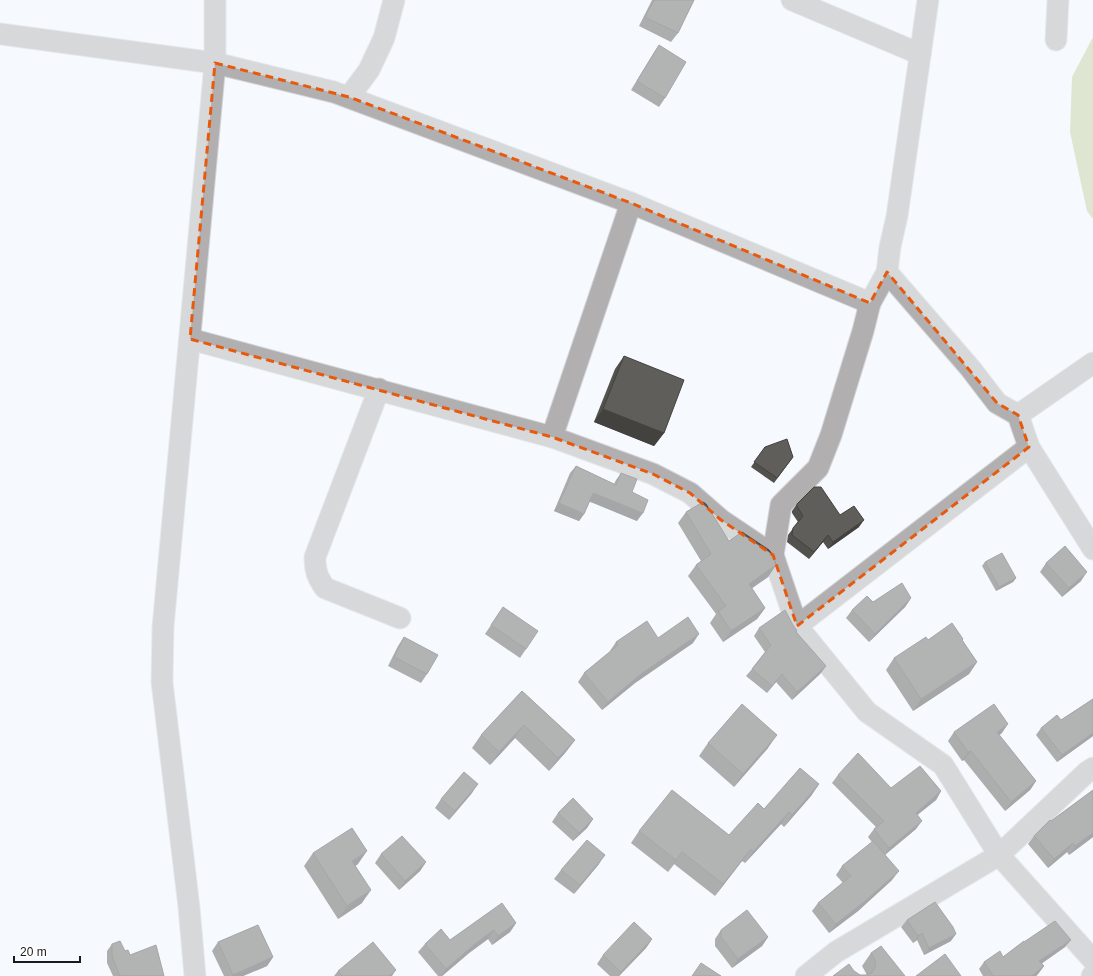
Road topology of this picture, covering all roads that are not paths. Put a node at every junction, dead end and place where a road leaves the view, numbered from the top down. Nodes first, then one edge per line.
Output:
1 (215, 0) edge
2 (394, 0) edge
3 (792, 0) edge
4 (928, 0) edge
5 (1058, 0) edge
6 (0, 34) edge
7 (1056, 40) dead end
8 (920, 54) junction
9 (215, 63) junction
10 (349, 97) junction
11 (631, 203) junction
12 (887, 272) junction
13 (870, 303) junction
14 (190, 339) junction
15 (1093, 363) edge
16 (378, 390) junction
17 (1018, 416) junction
18 (552, 437) junction
19 (1029, 447) junction
20 (1093, 549) edge
21 (773, 555) junction
22 (400, 618) dead end
23 (797, 626) junction
24 (1093, 768) edge
25 (999, 855) junction
26 (1093, 960) edge
27 (195, 976) edge
28 (806, 976) edge

1 - 9 street
2 - 10 street
3 - 8 street
4 - 8 street
5 - 7 street
6 - 9 street
8 - 12 street
9 - 10 street
9 - 14 street
10 - 11 street
11 - 13 street
11 - 18 street
12 - 13 street
12 - 17 street
13 - 21 street
14 - 16 street
14 - 27 street
15 - 17 street
16 - 18 street
16 - 22 street
17 - 19 street
18 - 21 street
19 - 20 street
19 - 23 street
21 - 23 street
23 - 25 street
24 - 25 street
25 - 26 street
25 - 28 street

